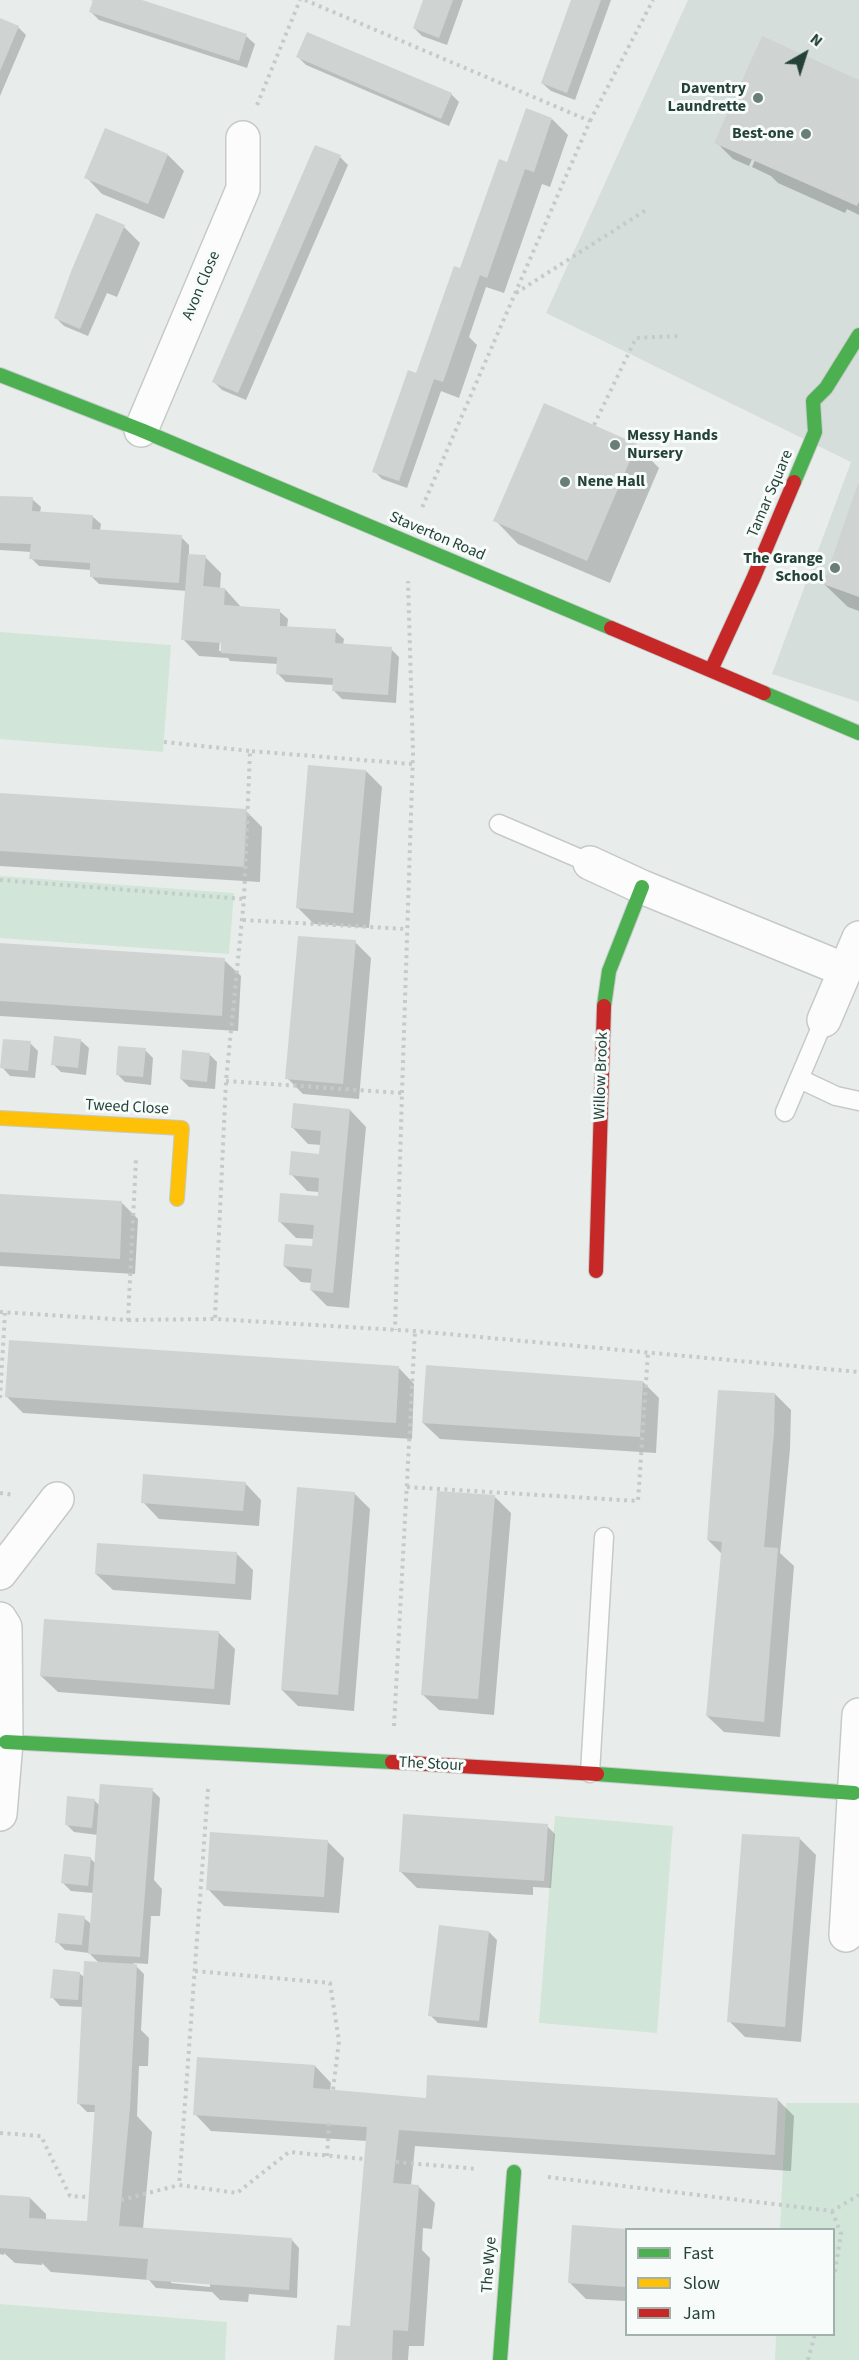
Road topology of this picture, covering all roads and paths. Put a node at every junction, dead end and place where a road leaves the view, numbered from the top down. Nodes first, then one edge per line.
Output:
1 (300, 0) edge
2 (305, 0) edge
3 (653, 0) edge
4 (591, 121) junction
5 (243, 138) joint
6 (646, 210) dead end
7 (515, 294) junction
8 (859, 335) edge
9 (679, 336) dead end
10 (0, 375) edge
11 (594, 425) dead end
12 (141, 430) junction
13 (407, 543) junction
14 (711, 670) junction
15 (859, 733) edge
16 (164, 742) dead end
17 (250, 751) junction
18 (412, 764) junction
19 (500, 824) dead end
20 (590, 863) joint
21 (0, 880) edge
22 (642, 887) junction
23 (244, 899) junction
24 (243, 920) junction
25 (407, 930) junction
26 (859, 938) edge
27 (845, 970) junction
28 (824, 1020) joint
29 (801, 1079) junction
30 (226, 1081) junction
31 (402, 1093) junction
32 (859, 1101) edge
33 (785, 1112) dead end
34 (0, 1118) edge
35 (137, 1126) junction
36 (177, 1199) dead end
37 (596, 1271) dead end
38 (2, 1313) edge
39 (214, 1319) junction
40 (128, 1320) junction
41 (395, 1330) junction
42 (415, 1331) junction
43 (648, 1353) junction
44 (859, 1372) edge
45 (0, 1398) edge
46 (407, 1487) junction
47 (57, 1498) dead end
48 (604, 1537) dead end
49 (0, 1573) edge
50 (0, 1619) edge
51 (859, 1715) edge
52 (6, 1743) junction
53 (211, 1754) junction
54 (392, 1763) junction
55 (590, 1773) junction
56 (854, 1792) junction
57 (0, 1814) edge
58 (846, 1935) dead end
59 (195, 1971) junction
60 (333, 2090) dead end
61 (329, 2123) dead end
62 (0, 2133) edge
63 (327, 2156) junction
64 (364, 2159) dead end
65 (396, 2162) dead end
66 (514, 2172) junction
67 (179, 2185) junction
68 (859, 2195) edge
69 (89, 2197) dead end
70 (121, 2200) dead end
71 (832, 2211) junction
72 (835, 2271) edge
73 (815, 2336) edge
74 (500, 2360) edge
75 (807, 2360) edge

1 - 5 path
2 - 4 path
3 - 4 path
4 - 7 path
5 - 12 street, Avon Close
6 - 7 path
7 - 13 path
8 - 14 street, Tamar Square
9 - 11 path
10 - 12 street, Staverton Road
12 - 13 street, Staverton Road
13 - 14 street, Staverton Road
13 - 18 path
14 - 15 street, Staverton Road
16 - 17 path
17 - 18 path
17 - 23 path
18 - 25 path
19 - 20 lane
20 - 22 street
21 - 23 path
22 - 27 street
22 - 37 street, Willow Brook
23 - 24 path
24 - 25 path
24 - 30 path
25 - 31 path
26 - 27 street
27 - 28 street
28 - 29 lane
29 - 32 lane
29 - 33 lane
30 - 31 path
30 - 39 path
31 - 41 path
34 - 35 street, Tweed Close
35 - 36 street, Tweed Close
35 - 40 path
38 - 40 path
38 - 45 path
39 - 40 path
39 - 41 path
41 - 42 path
42 - 43 path
42 - 46 path
43 - 44 path
43 - 46 path
46 - 54 path
47 - 49 street
48 - 55 lane
50 - 52 street
51 - 56 street
52 - 53 street, The Stour
52 - 57 street
53 - 54 street, The Stour
53 - 59 path
54 - 55 street, The Stour
55 - 56 street, The Stour
56 - 58 street
59 - 60 path
59 - 67 path
61 - 63 path
62 - 69 path
63 - 64 path
63 - 67 path
65 - 66 path
66 - 71 path
66 - 74 street, The Wye
67 - 70 path
68 - 71 path
71 - 72 path
73 - 75 path

